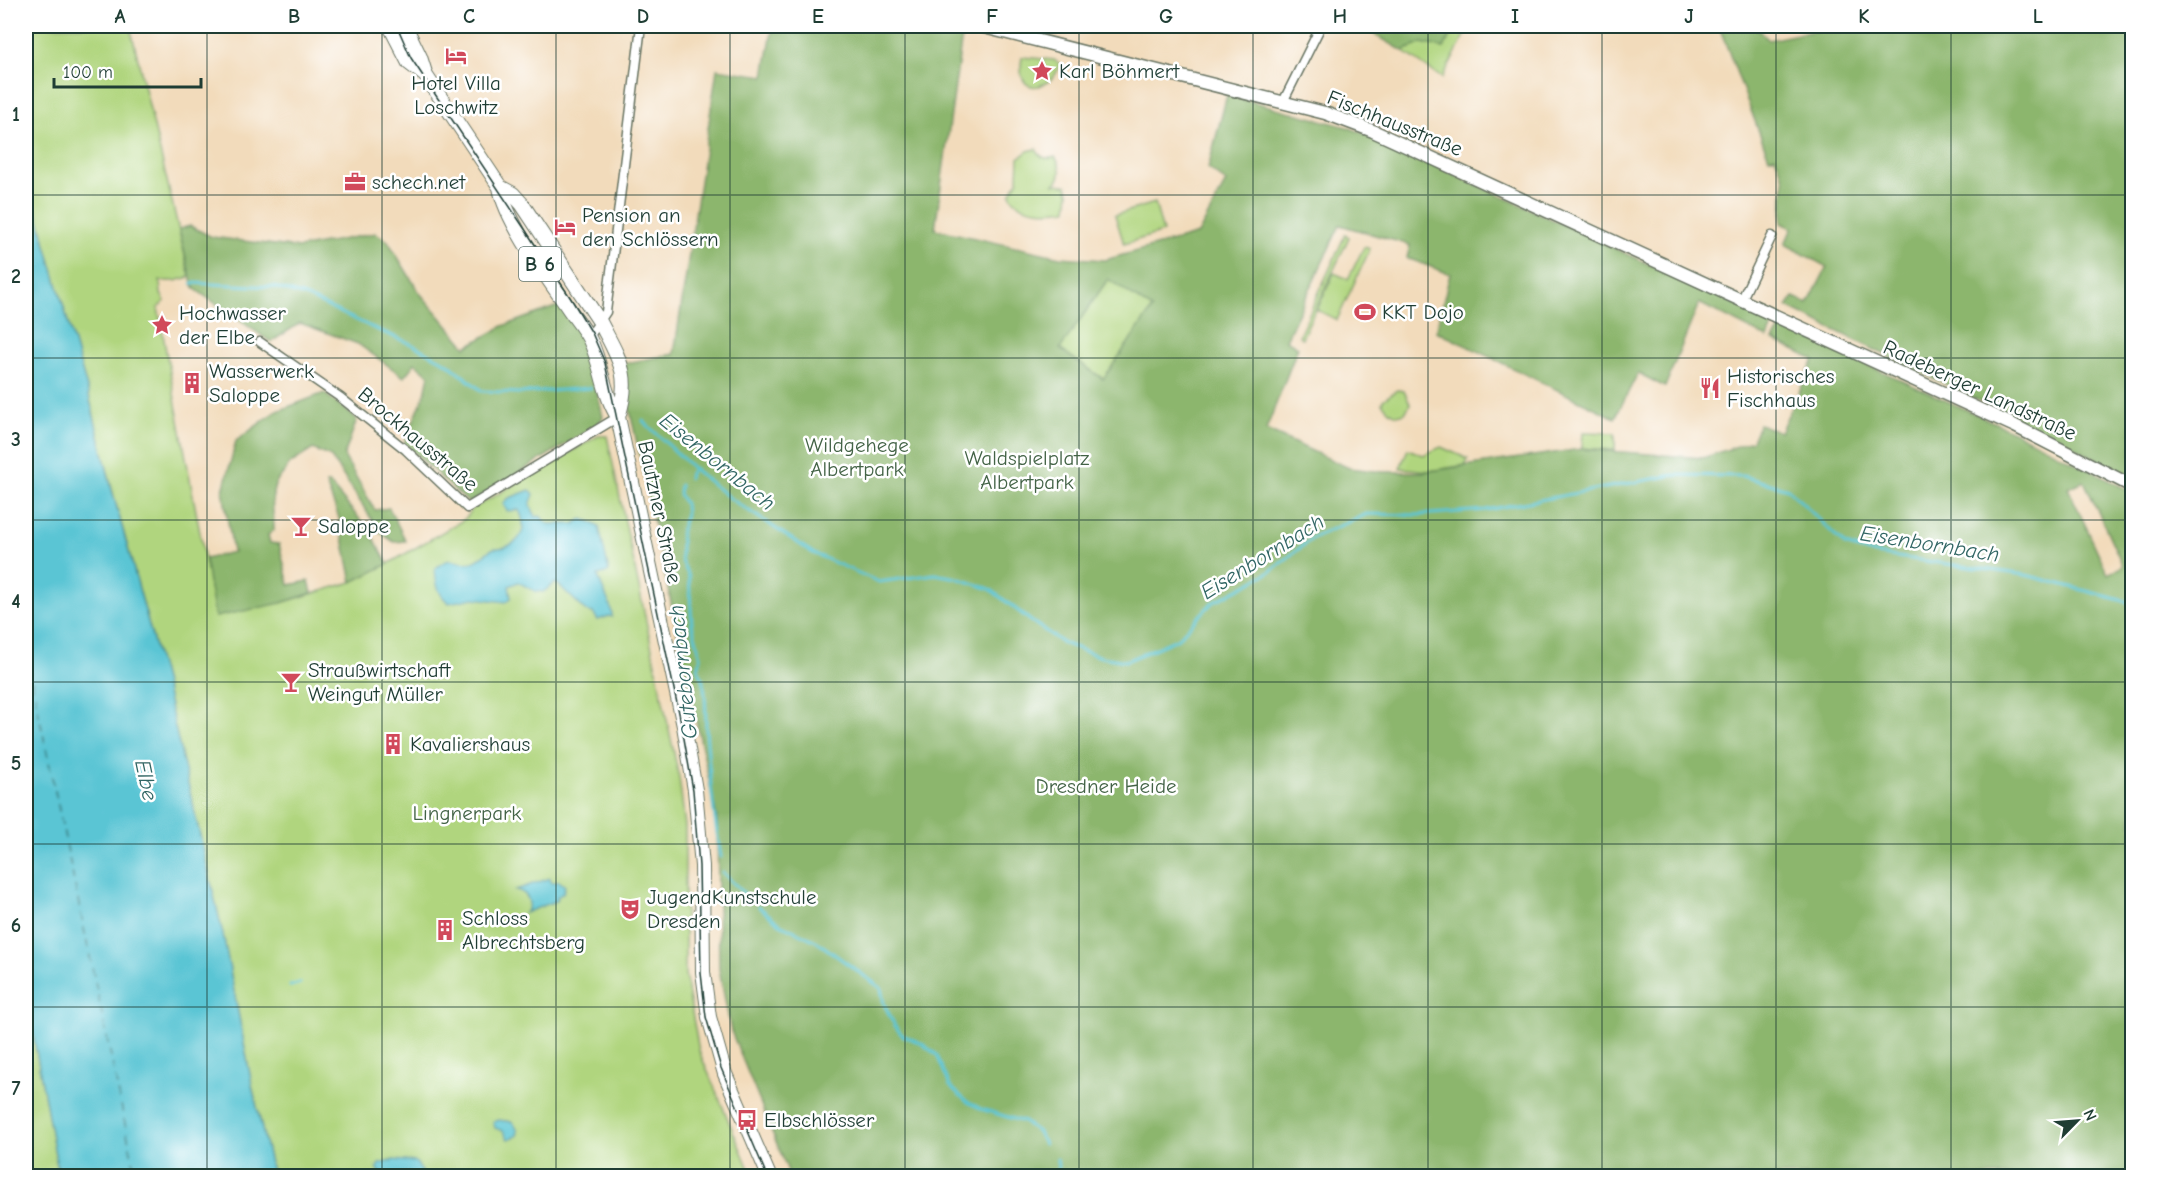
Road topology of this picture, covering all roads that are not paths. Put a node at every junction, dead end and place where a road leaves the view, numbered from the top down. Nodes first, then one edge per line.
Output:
1 (390, 26) edge
2 (405, 26) edge
3 (641, 26) edge
4 (981, 26) edge
5 (1321, 26) edge
6 (1000, 28) edge
7 (426, 76) junction
8 (1283, 102) junction
9 (500, 187) junction
10 (1772, 236) dead end
11 (1741, 301) junction
12 (600, 322) junction
13 (1809, 332) joint
14 (589, 337) junction
15 (260, 342) dead end
16 (618, 417) junction
17 (2133, 486) edge
18 (769, 1176) edge

1 - 7 main road, Bautzner Straße / B 6
2 - 7 main road, Bautzner Straße / B 6
3 - 12 street
4 - 6 main road, Fischhausstraße
5 - 8 street
6 - 8 main road, Fischhausstraße
7 - 9 main road, Bautzner Straße / B 6
8 - 11 main road, Fischhausstraße
9 - 12 main road, Bautzner Straße / B 6
9 - 14 main road, Bautzner Straße / B 6
10 - 11 street
11 - 13 main road, Fischhausstraße
12 - 14 street
12 - 16 main road, Bautzner Straße / B 6
13 - 17 main road, Radeberger Landstraße
14 - 16 main road, Bautzner Straße / B 6
15 - 16 street, Brockhausstraße
16 - 18 main road, Bautzner Straße / B 6

